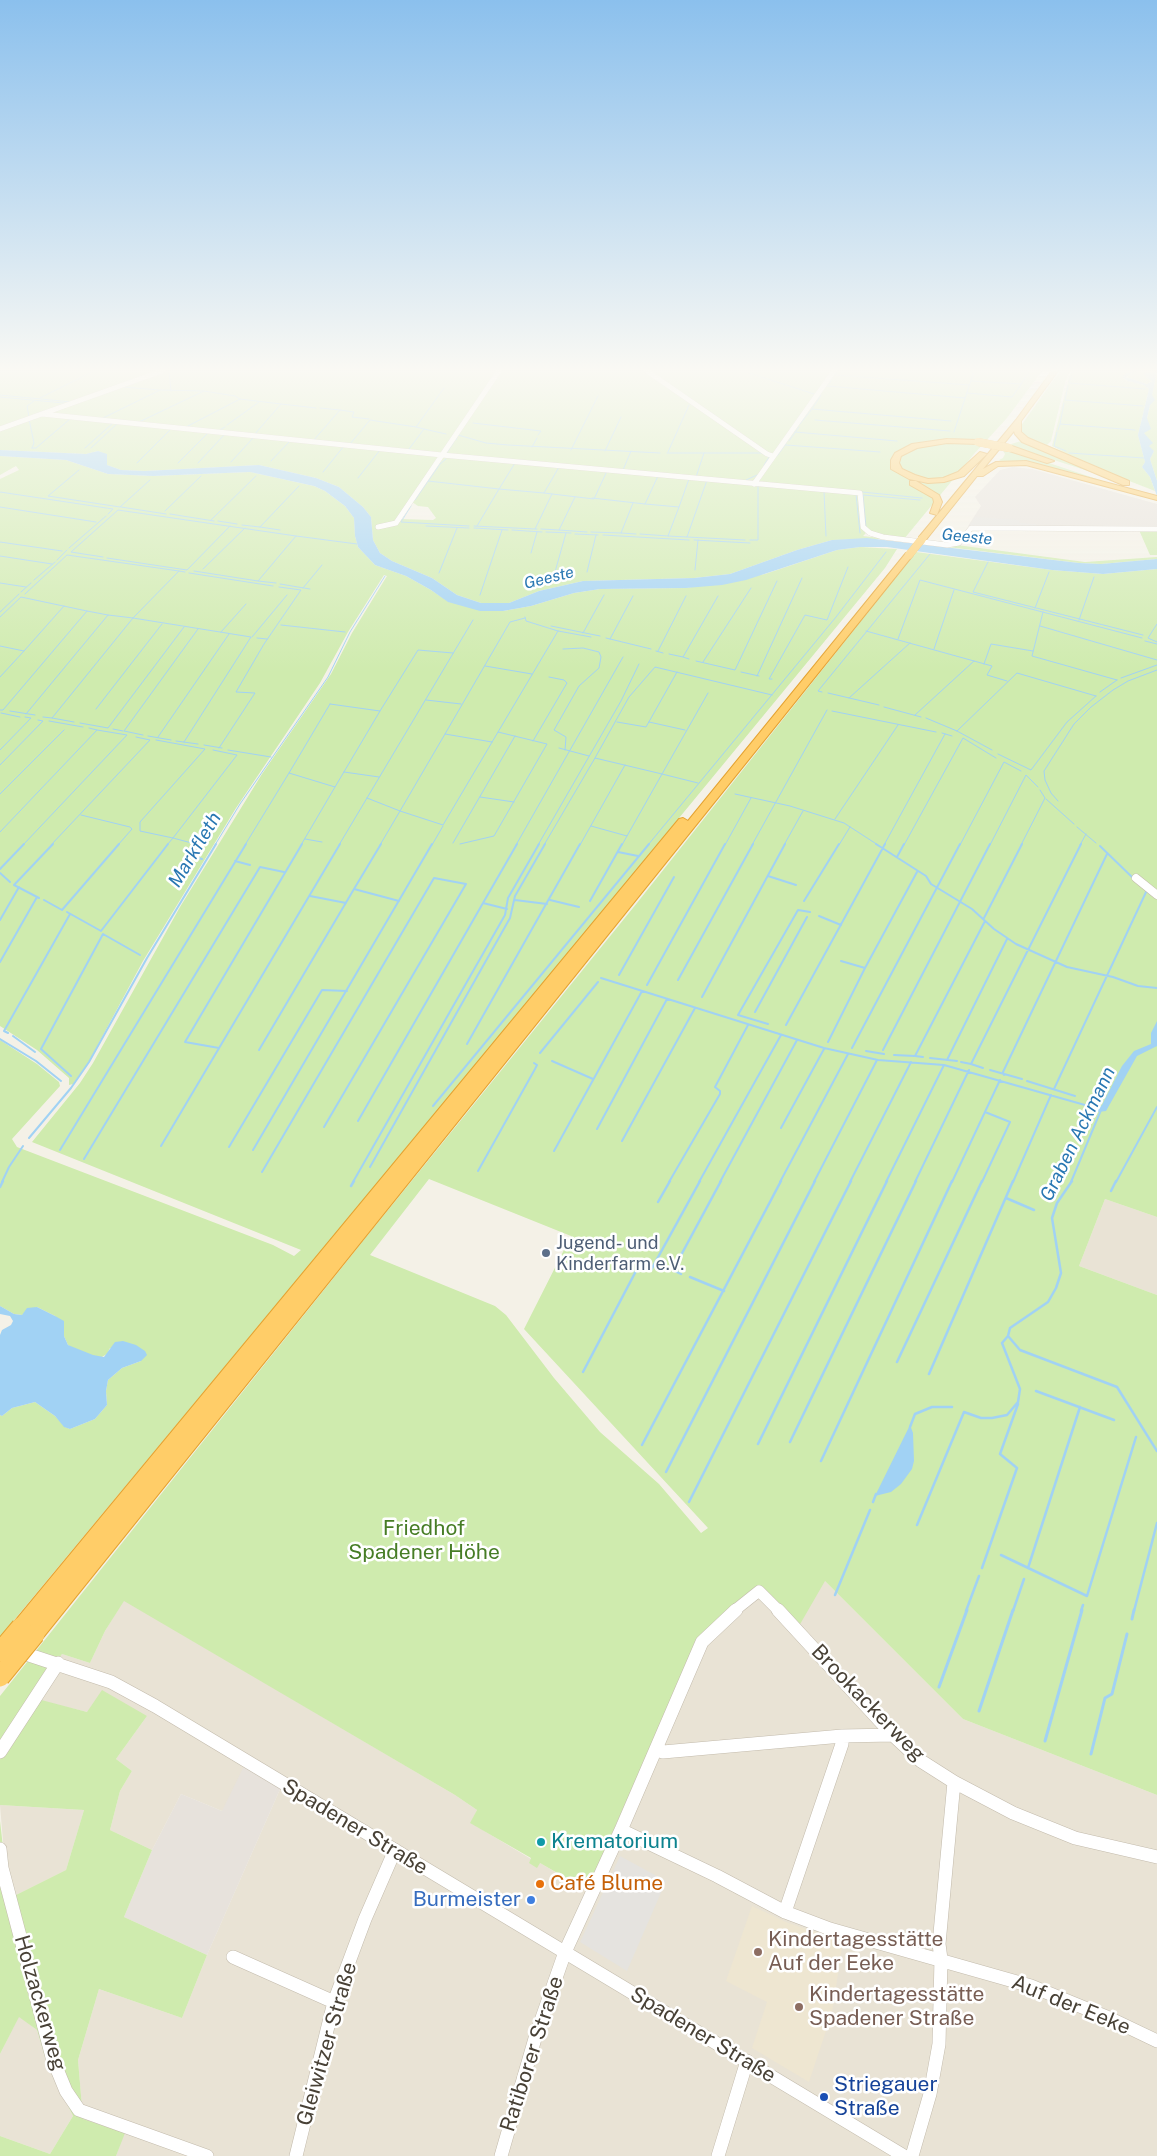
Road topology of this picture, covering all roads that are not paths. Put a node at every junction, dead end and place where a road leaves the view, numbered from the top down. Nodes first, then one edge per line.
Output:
1 (431, 472) edge
2 (621, 472) edge
3 (762, 472) edge
4 (897, 472) edge
5 (902, 472) edge
6 (963, 472) edge
7 (970, 472) edge
8 (977, 472) edge
9 (984, 472) edge
10 (1062, 472) edge
11 (1081, 472) edge
12 (1098, 472) edge
13 (754, 484) junction
14 (962, 490) junction
15 (1155, 496) edge
16 (934, 513) junction
17 (378, 527) dead end
18 (1157, 529) edge
19 (918, 539) junction
20 (1136, 878) dead end
21 (1157, 895) edge
22 (759, 1592) joint
23 (28, 1630) junction
24 (0, 1647) edge
25 (0, 1652) edge
26 (58, 1663) junction
27 (0, 1677) edge
28 (893, 1735) junction
29 (842, 1736) junction
30 (656, 1749) junction
31 (0, 1752) edge
32 (954, 1782) junction
33 (621, 1830) junction
34 (0, 1849) edge
35 (395, 1850) junction
36 (1157, 1858) edge
37 (785, 1912) junction
38 (565, 1952) junction
39 (233, 1957) dead end
40 (940, 1959) junction
41 (334, 2002) junction
42 (1157, 2041) edge
43 (748, 2061) junction
44 (897, 2154) edge
45 (207, 2156) edge
46 (296, 2156) edge
47 (501, 2156) edge
48 (718, 2156) edge
49 (912, 2156) edge

1 - 17 street
2 - 13 street
3 - 13 street
4 - 16 highway
5 - 6 highway
7 - 16 highway
8 - 14 highway
9 - 14 highway
10 - 15 highway
11 - 15 highway, bridge
12 - 15 highway
13 - 18 street
14 - 19 highway
16 - 19 highway
19 - 23 highway, bridge
20 - 21 street
22 - 28 street, Brookackerweg
22 - 30 street, Ratiborer Straße
23 - 25 highway, bridge
23 - 27 highway, bridge
24 - 26 street, Spadener Straße
26 - 31 street
26 - 35 street, Spadener Straße
28 - 29 street
28 - 32 street, Brookackerweg
29 - 30 street
29 - 37 street
30 - 33 street, Ratiborer Straße
32 - 36 street, Brookackerweg
32 - 40 street
33 - 37 street, Auf der Eeke
33 - 38 street, Ratiborer Straße
34 - 45 street, Holzackerweg
35 - 38 street, Spadener Straße
35 - 41 street, Gleiwitzer Straße
37 - 40 street, Auf der Eeke
38 - 43 street, Spadener Straße
38 - 47 street, Ratiborer Straße
39 - 41 street
40 - 42 street, Auf der Eeke
40 - 49 street
41 - 46 street, Gleiwitzer Straße
43 - 44 street, Spadener Straße
43 - 48 street

